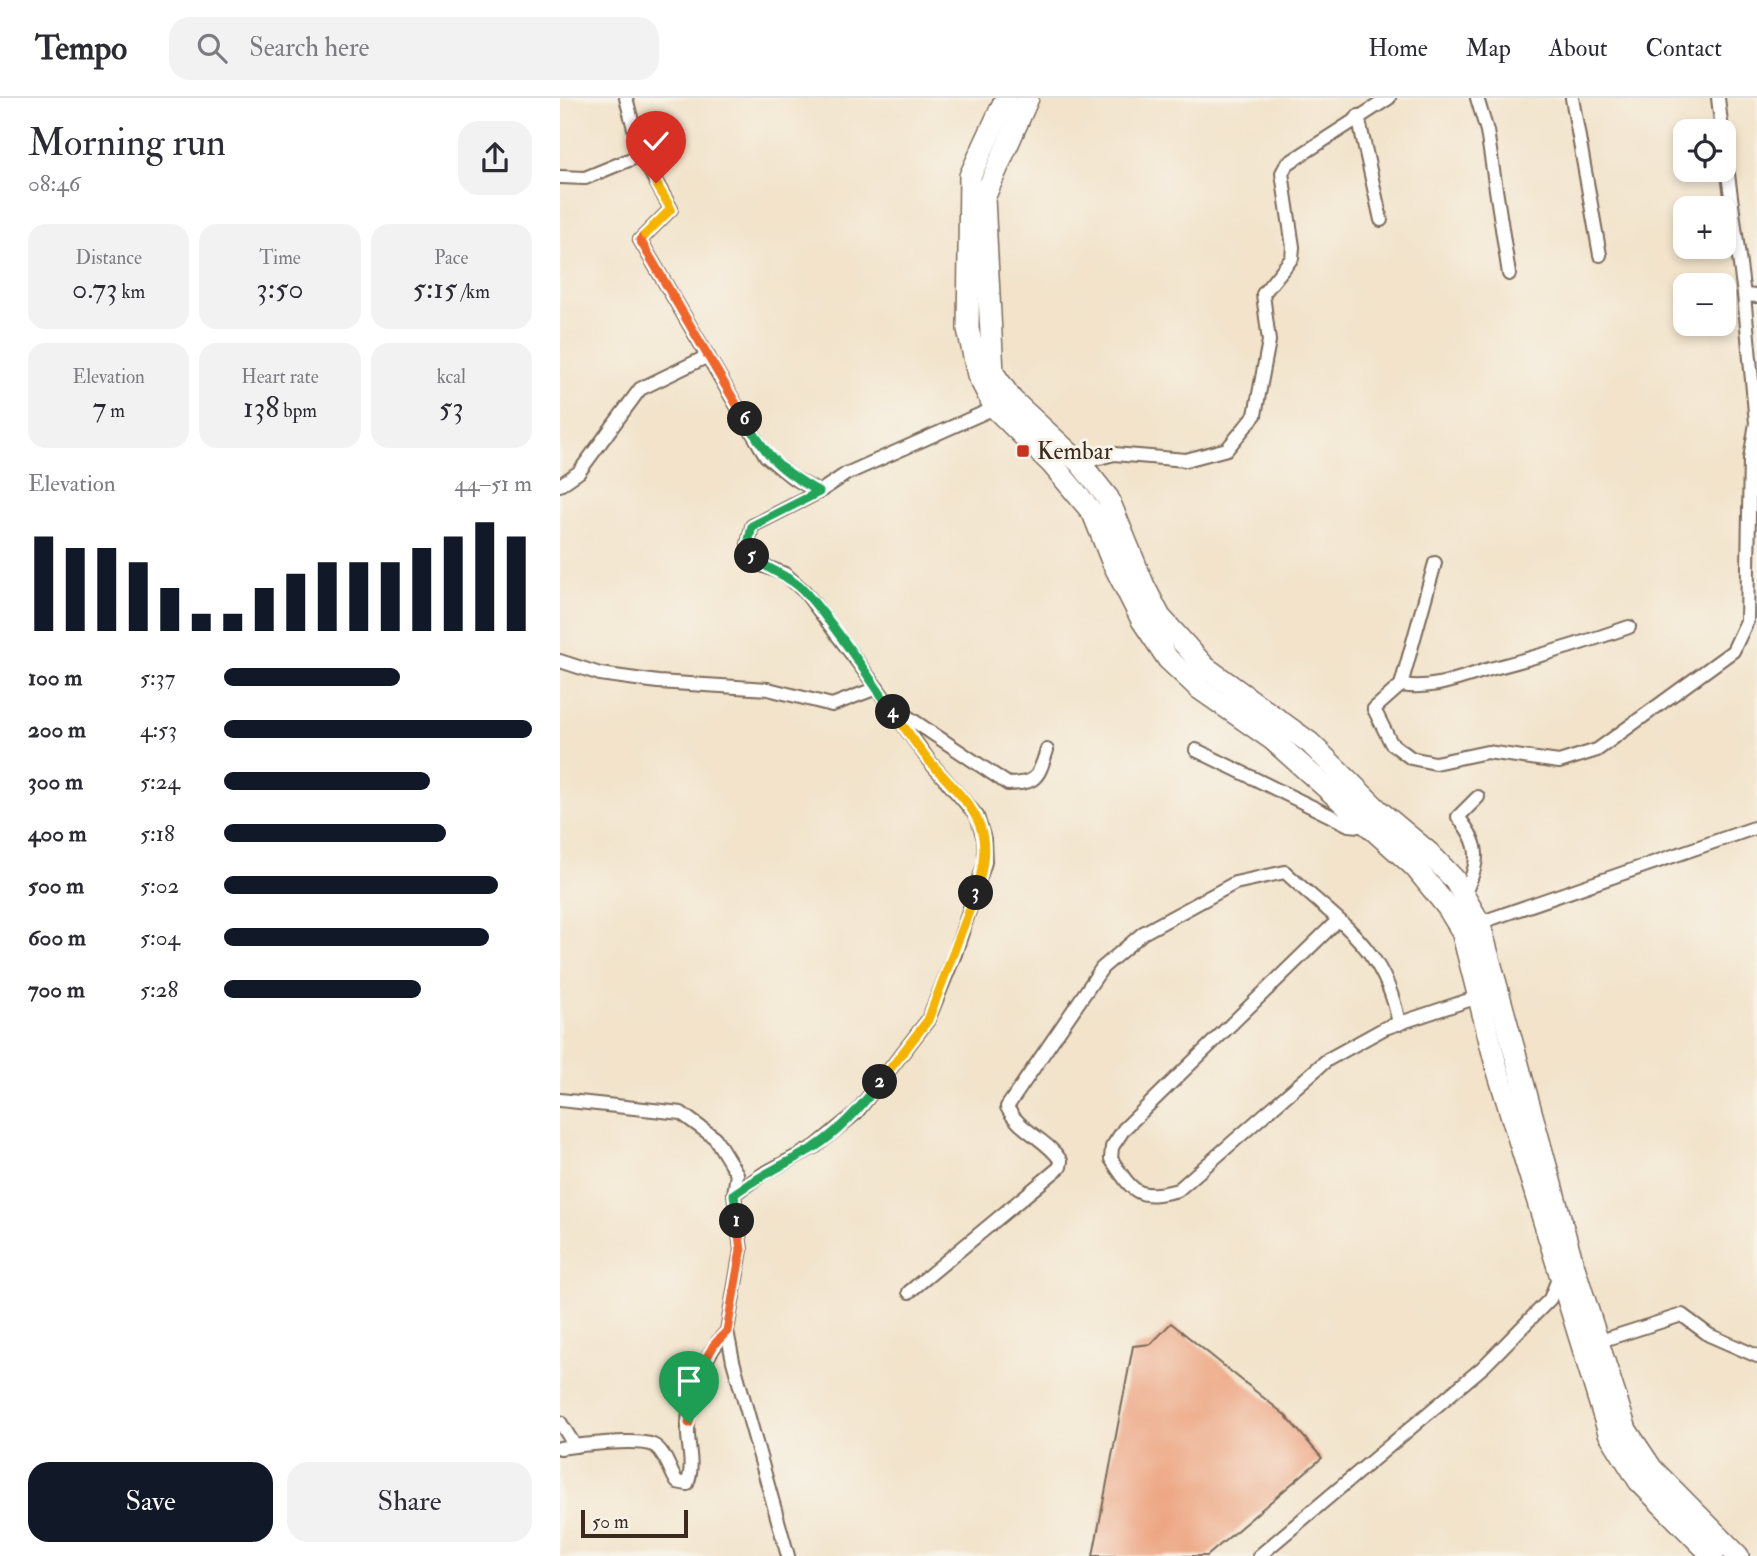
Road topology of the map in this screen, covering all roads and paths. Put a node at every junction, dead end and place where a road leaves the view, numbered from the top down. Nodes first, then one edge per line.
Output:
1 (626, 98) edge
2 (1028, 98) edge
3 (1389, 98) edge
4 (1477, 98) edge
5 (1572, 98) edge
6 (1717, 98) edge
7 (999, 104) edge
8 (1358, 116) junction
9 (1720, 119) edge
10 (641, 156) junction
11 (560, 177) edge
12 (1731, 182) edge
13 (1381, 220) dead end
14 (1600, 254) dead end
15 (1509, 274) dead end
16 (1750, 295) edge
17 (708, 356) junction
18 (1004, 404) junction
19 (1756, 410) edge
20 (1080, 463) junction
21 (560, 485) edge
22 (819, 492) junction
23 (1753, 537) edge
24 (1435, 563) dead end
25 (1629, 627) dead end
26 (560, 661) edge
27 (1401, 685) junction
28 (877, 688) junction
29 (887, 703) junction
30 (1047, 750) dead end
31 (1196, 750) dead end
32 (1478, 797) dead end
33 (1370, 827) junction
34 (1757, 828) edge
35 (1464, 896) junction
36 (1338, 921) junction
37 (1471, 927) junction
38 (1481, 996) junction
39 (1399, 1024) junction
40 (560, 1100) edge
41 (734, 1194) junction
42 (1560, 1274) junction
43 (909, 1292) dead end
44 (727, 1331) junction
45 (1597, 1342) junction
46 (1757, 1356) edge
47 (560, 1422) edge
48 (575, 1446) junction
49 (560, 1448) edge
50 (788, 1556) edge
51 (1259, 1556) edge
52 (1713, 1556) edge
53 (1738, 1556) edge

1 - 10 street
2 - 18 highway
3 - 8 street
4 - 15 street
5 - 14 street
6 - 9 street
7 - 18 highway
8 - 13 street
8 - 20 street
10 - 11 street
10 - 17 street
12 - 16 street
16 - 19 street
17 - 21 street
17 - 22 street
18 - 20 highway
18 - 22 street
18 - 33 highway
19 - 23 street
20 - 35 highway
22 - 28 street
23 - 27 street
24 - 27 street
25 - 27 street
26 - 28 street
28 - 29 street
29 - 30 street
29 - 41 street
31 - 33 street
32 - 35 street
33 - 37 highway
34 - 37 street
35 - 37 highway
36 - 39 street
36 - 39 street
36 - 43 street
37 - 38 highway
37 - 45 highway
38 - 39 street
38 - 42 highway
40 - 41 street
41 - 44 street
42 - 51 street
42 - 52 highway
44 - 48 street
44 - 50 street
45 - 46 street
45 - 53 highway
47 - 48 street
48 - 49 street

